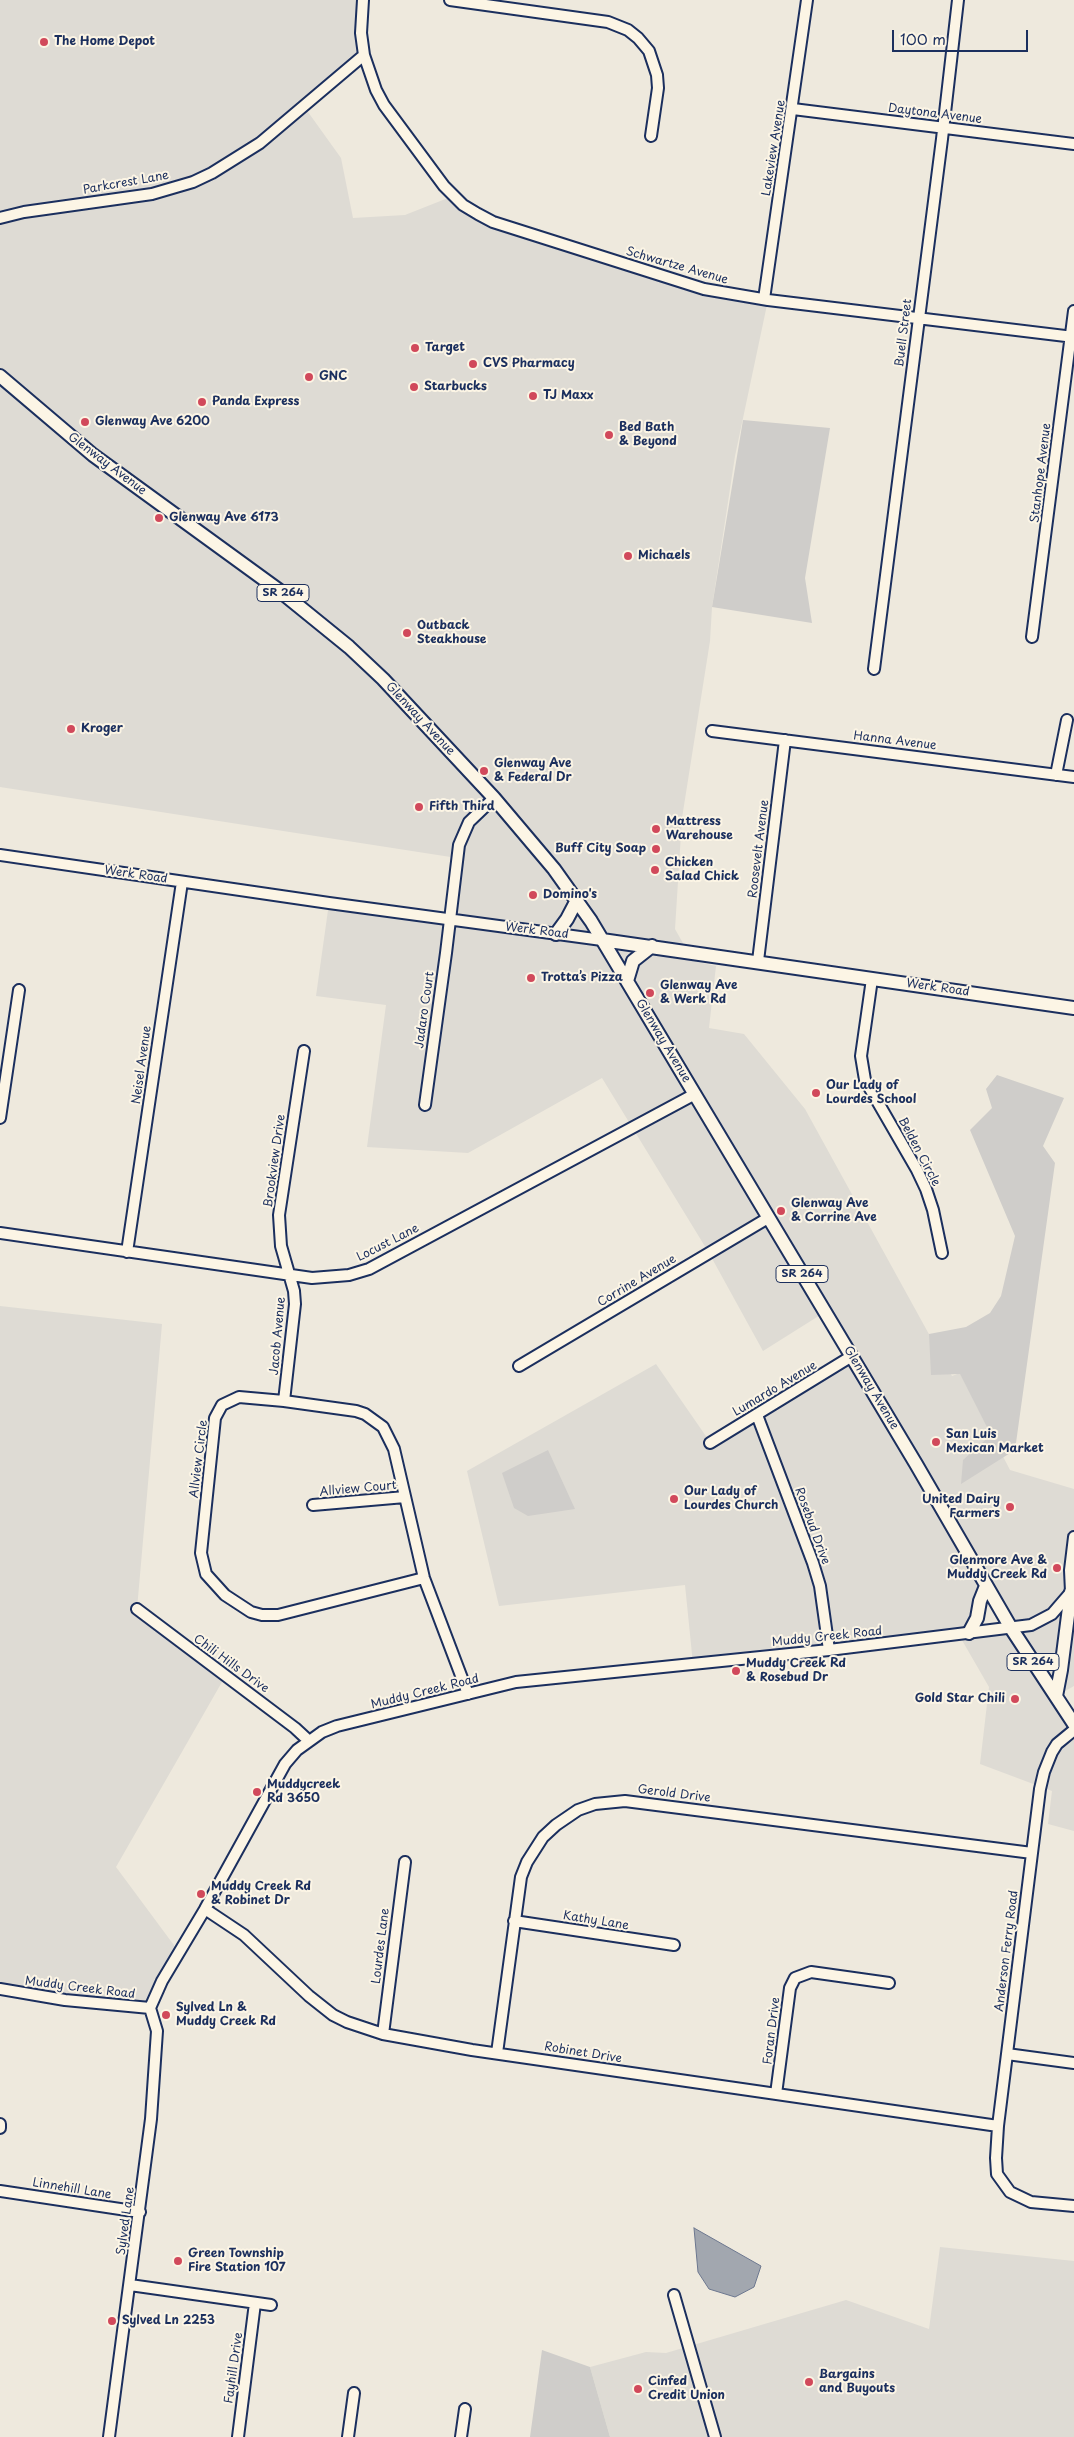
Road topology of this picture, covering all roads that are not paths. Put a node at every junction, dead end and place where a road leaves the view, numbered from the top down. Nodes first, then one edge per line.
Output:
1 (363, 0) edge
2 (450, 0) edge
3 (807, 0) edge
4 (958, 0) edge
5 (364, 55) junction
6 (793, 109) junction
7 (943, 128) junction
8 (651, 136) dead end
9 (1074, 144) edge
10 (0, 218) edge
11 (764, 299) junction
12 (1074, 311) edge
13 (918, 317) junction
14 (1072, 337) edge
15 (0, 376) edge
16 (1032, 637) dead end
17 (874, 669) dead end
18 (1067, 720) dead end
19 (712, 731) dead end
20 (785, 740) junction
21 (1056, 775) junction
22 (1074, 777) edge
23 (494, 798) junction
24 (0, 855) edge
25 (182, 882) junction
26 (577, 900) junction
27 (450, 920) junction
28 (556, 934) junction
29 (602, 940) junction
30 (652, 946) junction
31 (758, 962) junction
32 (872, 979) junction
33 (626, 980) junction
34 (19, 990) dead end
35 (1074, 1008) edge
36 (304, 1051) dead end
37 (695, 1094) junction
38 (424, 1104) dead end
39 (0, 1118) edge
40 (768, 1218) junction
41 (0, 1233) edge
42 (127, 1252) junction
43 (942, 1253) dead end
44 (288, 1274) junction
45 (852, 1356) junction
46 (519, 1366) dead end
47 (284, 1402) junction
48 (757, 1415) junction
49 (710, 1442) dead end
50 (406, 1497) junction
51 (313, 1505) dead end
52 (1074, 1537) edge
53 (424, 1578) junction
54 (986, 1586) junction
55 (1071, 1592) junction
56 (137, 1609) dead end
57 (1011, 1628) junction
58 (969, 1633) junction
59 (828, 1650) junction
60 (468, 1694) junction
61 (1056, 1696) junction
62 (1074, 1724) edge
63 (1074, 1730) edge
64 (308, 1740) junction
65 (1032, 1853) junction
66 (405, 1862) dead end
67 (205, 1909) junction
68 (514, 1921) junction
69 (674, 1945) dead end
70 (890, 1983) dead end
71 (0, 1989) edge
72 (150, 2008) junction
73 (383, 2034) junction
74 (497, 2052) junction
75 (1007, 2054) junction
76 (1074, 2063) edge
77 (776, 2094) junction
78 (998, 2126) junction
79 (0, 2191) edge
80 (1074, 2206) edge
81 (140, 2212) junction
82 (130, 2285) junction
83 (674, 2294) dead end
84 (255, 2302) junction
85 (271, 2305) dead end
86 (354, 2393) dead end
87 (465, 2409) dead end
88 (109, 2437) edge
89 (238, 2437) edge
90 (348, 2437) edge
91 (461, 2437) edge
92 (715, 2437) edge

1 - 5 street, Schwartze Avenue
2 - 8 street
3 - 6 street, Lakeview Avenue
4 - 7 street, Buell Street
5 - 10 street, Parkcrest Lane
5 - 11 street, Schwartze Avenue
6 - 7 street, Daytona Avenue
6 - 11 street, Lakeview Avenue
7 - 9 street, Daytona Avenue
7 - 13 street, Buell Street
11 - 13 street, Schwartze Avenue
12 - 14 street, Stanhope Avenue
13 - 14 street, Schwartze Avenue
13 - 17 street, Buell Street
14 - 16 street, Stanhope Avenue
15 - 23 main road, Glenway Avenue / SR 264
18 - 21 street
19 - 20 street, Hanna Avenue
20 - 21 street, Hanna Avenue
20 - 31 street, Roosevelt Avenue
21 - 22 street, Hanna Avenue
23 - 26 main road, Glenway Avenue / SR 264
23 - 27 street, Jadaro Court
24 - 25 street, Werk Road
25 - 27 street, Werk Road
25 - 42 street, Neisel Avenue
26 - 28 main road
26 - 29 main road, Glenway Avenue / SR 264
27 - 28 street, Werk Road
27 - 38 street, Jadaro Court
28 - 29 street, Werk Road
29 - 30 main road, Werk Road
29 - 33 main road, Glenway Avenue / SR 264
30 - 31 main road, Werk Road
30 - 33 main road
31 - 32 main road, Werk Road
32 - 35 main road, Werk Road
32 - 43 street, Belden Circle
33 - 37 main road, Glenway Avenue / SR 264
34 - 39 street
36 - 44 street, Brookview Drive
37 - 40 main road, Glenway Avenue / SR 264
37 - 44 street, Locust Lane
40 - 45 main road, Glenway Avenue / SR 264
40 - 46 street, Corrine Avenue
41 - 42 street, Locust Lane
42 - 44 street, Locust Lane
44 - 47 street, Jacob Avenue
45 - 48 street, Lumardo Avenue
45 - 54 main road, Glenway Avenue / SR 264
47 - 50 street, Allview Circle
47 - 53 street, Allview Circle
48 - 49 street, Lumardo Avenue
48 - 59 street, Rosebud Drive
50 - 51 street, Allview Court
50 - 53 street, Allview Circle
52 - 55 street
53 - 60 street, Allview Circle
54 - 57 main road, Glenway Avenue / SR 264
54 - 58 main road
55 - 57 street, Muddy Creek Road
55 - 61 main road
56 - 64 street, Chili Hills Drive
57 - 58 street, Muddy Creek Road
57 - 61 main road, Glenway Avenue / SR 264
58 - 59 street, Muddy Creek Road
59 - 60 street, Muddy Creek Road
60 - 64 street, Muddy Creek Road
61 - 62 main road, Glenway Avenue / SR 264
63 - 65 street, Anderson Ferry Road
64 - 67 street, Muddy Creek Road
65 - 68 street, Gerold Drive
65 - 75 street, Anderson Ferry Road
66 - 73 street, Lourdes Lane
67 - 72 street, Muddy Creek Road
67 - 73 street, Robinet Drive
68 - 69 street, Kathy Lane
68 - 74 street, Gerold Drive
70 - 77 street, Foran Drive
71 - 72 street, Muddy Creek Road
72 - 81 street, Sylved Lane
73 - 74 street, Robinet Drive
74 - 77 street, Robinet Drive
75 - 76 street
75 - 78 street, Anderson Ferry Road
77 - 78 street, Robinet Drive
78 - 80 street, Anderson Ferry Road
79 - 81 street, Linnehill Lane
81 - 82 street, Sylved Lane
82 - 84 street
82 - 88 street, Sylved Lane
83 - 92 street
84 - 85 street
84 - 89 street, Fayhill Drive
86 - 90 street
87 - 91 street

